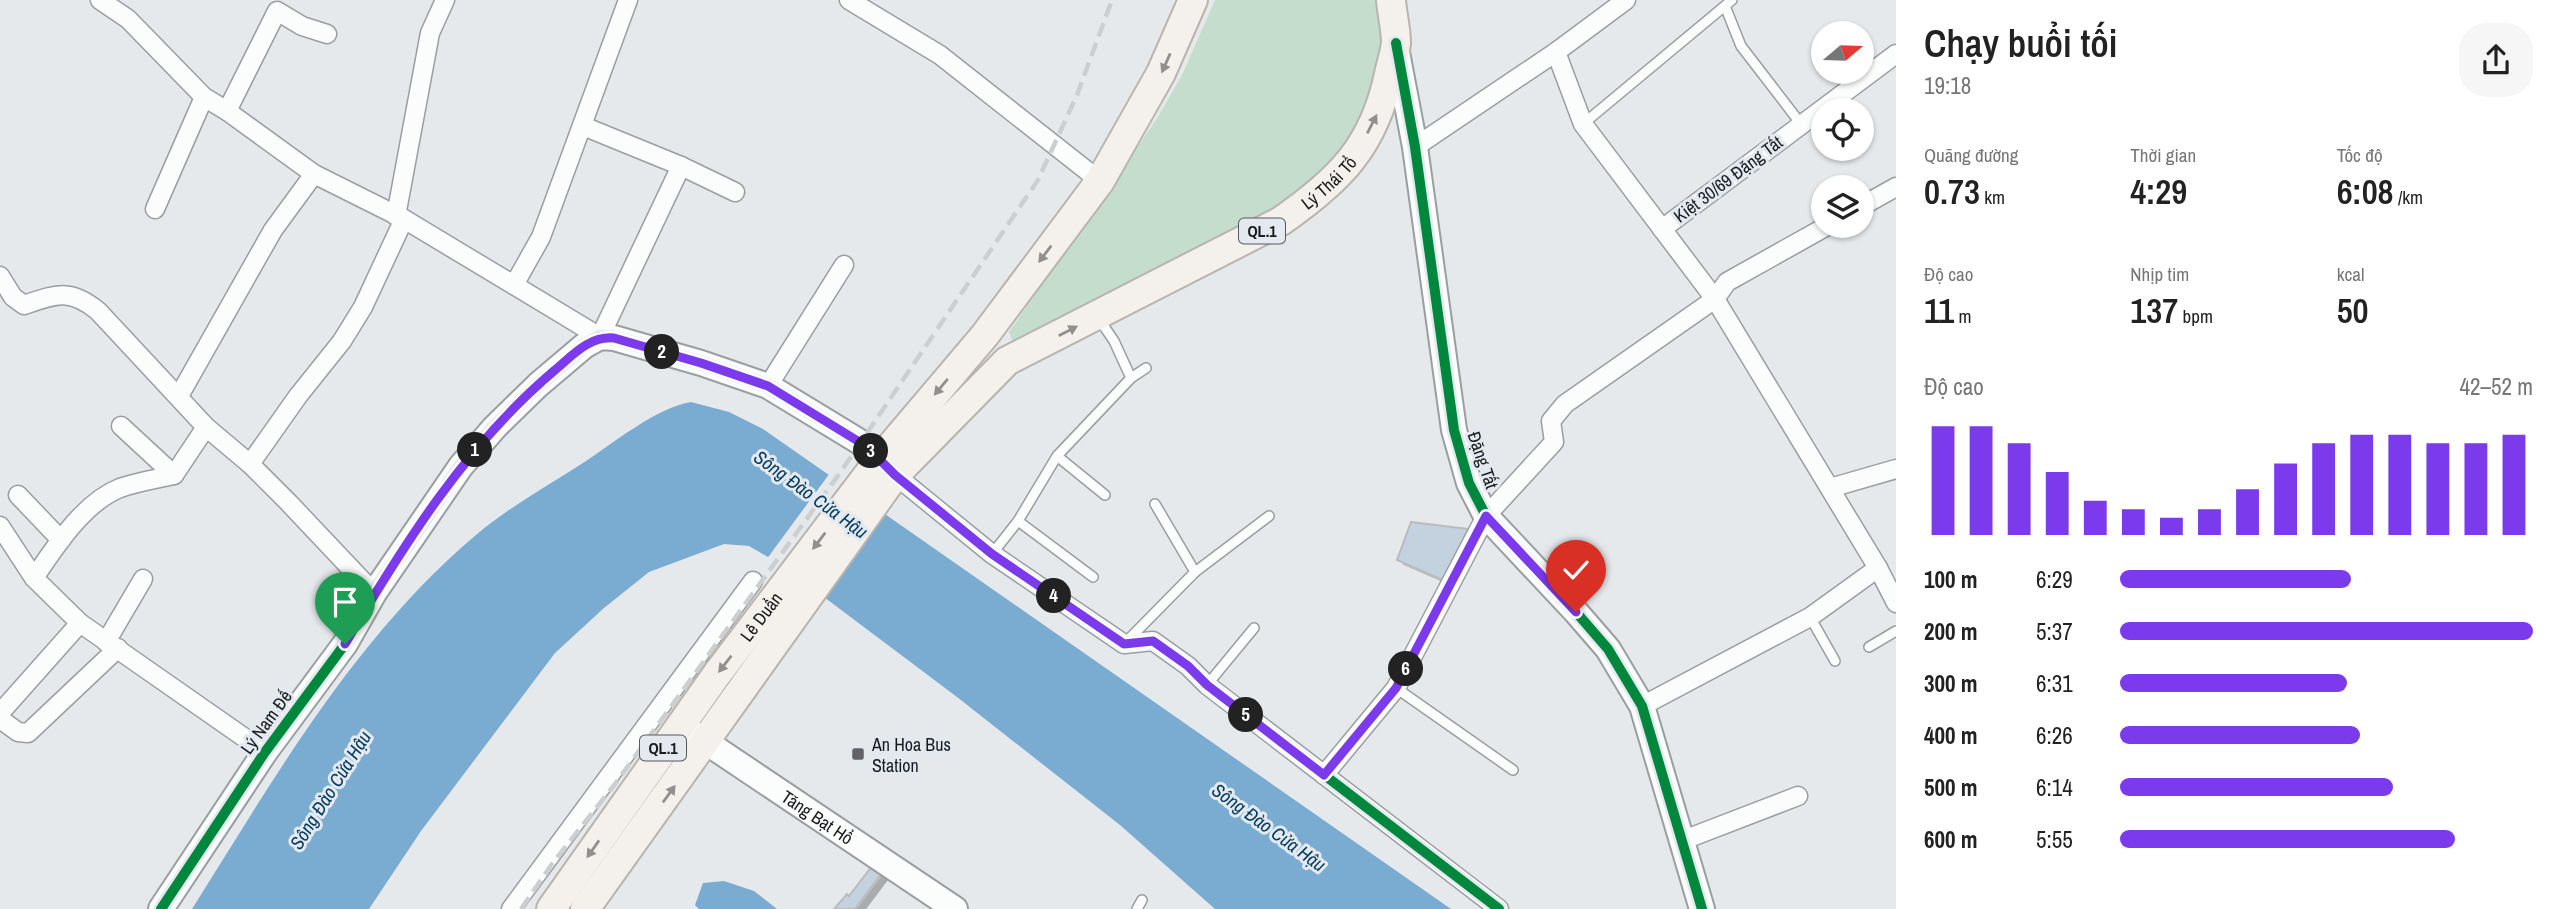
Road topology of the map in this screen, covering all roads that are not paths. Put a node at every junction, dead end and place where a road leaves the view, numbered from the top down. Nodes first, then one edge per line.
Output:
1 (100, 0) edge
2 (444, 0) edge
3 (628, 0) edge
4 (849, 0) edge
5 (1193, 0) edge
6 (1391, 0) edge
7 (1626, 0) edge
8 (1728, 3) edge
9 (327, 34) dead end
10 (1396, 43) junction
11 (1556, 52) junction
12 (1896, 54) edge
13 (204, 97) junction
14 (227, 111) junction
15 (1583, 124) junction
16 (1801, 124) junction
17 (583, 126) junction
18 (1415, 147) junction
19 (681, 166) junction
20 (314, 174) junction
21 (1100, 181) junction
22 (1896, 187) edge
23 (735, 192) dead end
24 (1874, 199) edge
25 (155, 209) dead end
26 (400, 217) junction
27 (1662, 229) junction
28 (1811, 235) edge
29 (844, 265) dead end
30 (0, 276) edge
31 (513, 285) junction
32 (1715, 299) junction
33 (1097, 316) junction
34 (985, 335) junction
35 (600, 337) junction
36 (1007, 361) junction
37 (1146, 368) dead end
38 (1131, 378) junction
39 (768, 386) junction
40 (178, 396) junction
41 (121, 426) dead end
42 (206, 427) junction
43 (1057, 456) junction
44 (250, 464) junction
45 (1896, 469) edge
46 (885, 471) junction
47 (174, 475) junction
48 (1830, 488) junction
49 (18, 495) dead end
50 (1105, 495) dead end
51 (1155, 504) dead end
52 (1269, 516) dead end
53 (1486, 516) junction
54 (1018, 521) junction
55 (0, 526) edge
56 (61, 540) junction
57 (992, 554) junction
58 (1878, 568) junction
59 (1195, 572) junction
60 (1093, 577) dead end
61 (34, 578) junction
62 (143, 579) dead end
63 (753, 581) dead end
64 (374, 593) junction
65 (790, 599) junction
66 (1896, 603) edge
67 (1810, 617) junction
68 (80, 623) junction
69 (1254, 628) dead end
70 (1896, 631) edge
71 (1124, 644) junction
72 (112, 645) junction
73 (1869, 647) dead end
74 (1835, 662) dead end
75 (1207, 685) junction
76 (1396, 688) junction
77 (1642, 706) junction
78 (0, 713) edge
79 (0, 719) edge
80 (680, 724) junction
81 (706, 742) junction
82 (265, 752) junction
83 (1513, 770) dead end
84 (1324, 775) junction
85 (1798, 796) dead end
86 (1681, 841) junction
87 (1142, 900) dead end
88 (161, 909) edge
89 (511, 909) edge
90 (551, 909) edge
91 (585, 909) edge
92 (955, 909) edge
93 (1137, 909) edge
94 (1499, 909) edge
95 (1702, 909) edge

1 - 13 street
2 - 26 street
3 - 17 street
4 - 21 street
5 -> 21 main road, QL.1
6 - 10 main road, Lý Thái Tổ / QL.1
7 - 11 street
8 - 15 lane
8 - 16 lane
9 - 14 street
10 - 18 street, Đặng Tất
33 -> 10 main road, Lý Thái Tổ / QL.1
11 - 15 street
11 - 18 street
12 - 16 street, Kiệt 30/69 Đặng Tất
13 - 14 street
13 - 25 street
14 - 20 street
15 - 27 street
16 - 27 street, Kiệt 30/69 Đặng Tất
17 - 19 street
17 - 31 street
18 - 53 street, Đặng Tất
19 - 23 street
19 - 35 street
20 - 26 street
20 - 40 street
21 -> 34 main road, QL.1
22 - 24 street
26 - 31 street
26 - 44 street
27 - 32 street
28 - 32 street
29 - 39 street
30 - 40 street
31 - 35 street
32 - 48 street
32 - 53 street
36 -> 33 main road, Lý Thái Tổ / QL.1
33 - 38 lane
34 - 36 main road
34 -> 46 main road, Lê Duẩn / QL.1
35 - 39 street
35 - 64 street, Lý Nam Đế
36 - 46 main road, Lê Duẩn / QL.1
37 - 38 lane
38 - 43 lane
39 - 46 street
40 - 42 street
41 - 47 street
42 - 44 street
42 - 47 street
43 - 50 lane
43 - 54 lane
44 - 64 street
45 - 48 street
46 - 57 street
46 - 65 main road, Lê Duẩn / QL.1
47 - 56 street
48 - 58 street
49 - 56 street
51 - 59 lane
52 - 59 lane
53 - 76 street
53 - 77 street, Đặng Tất
54 - 57 lane
54 - 60 lane
55 - 61 street
56 - 61 street
57 - 71 street
58 - 66 street
58 - 67 street
59 - 71 lane
61 - 68 street
62 - 72 street
63 - 89 street
64 - 82 street, Lý Nam Đế
65 -> 80 main road, Lê Duẩn / QL.1
65 - 81 main road, Lê Duẩn / QL.1
67 - 74 lane
67 - 77 street
68 - 72 street
68 - 78 street
69 - 75 lane
70 - 73 lane
71 - 75 street
72 - 79 street
72 - 82 street
75 - 84 street
76 - 83 lane
76 - 84 street
77 - 86 street, Đặng Tất
80 - 81 street, Tăng Bạt Hổ
80 -> 90 main road, Lê Duẩn / QL.1
91 -> 81 main road, Lê Duẩn / QL.1
81 - 92 street, Tăng Bạt Hổ
82 - 88 street, Lý Nam Đế
84 - 94 street
85 - 86 street
86 - 95 street, Đặng Tất
87 - 93 lane

